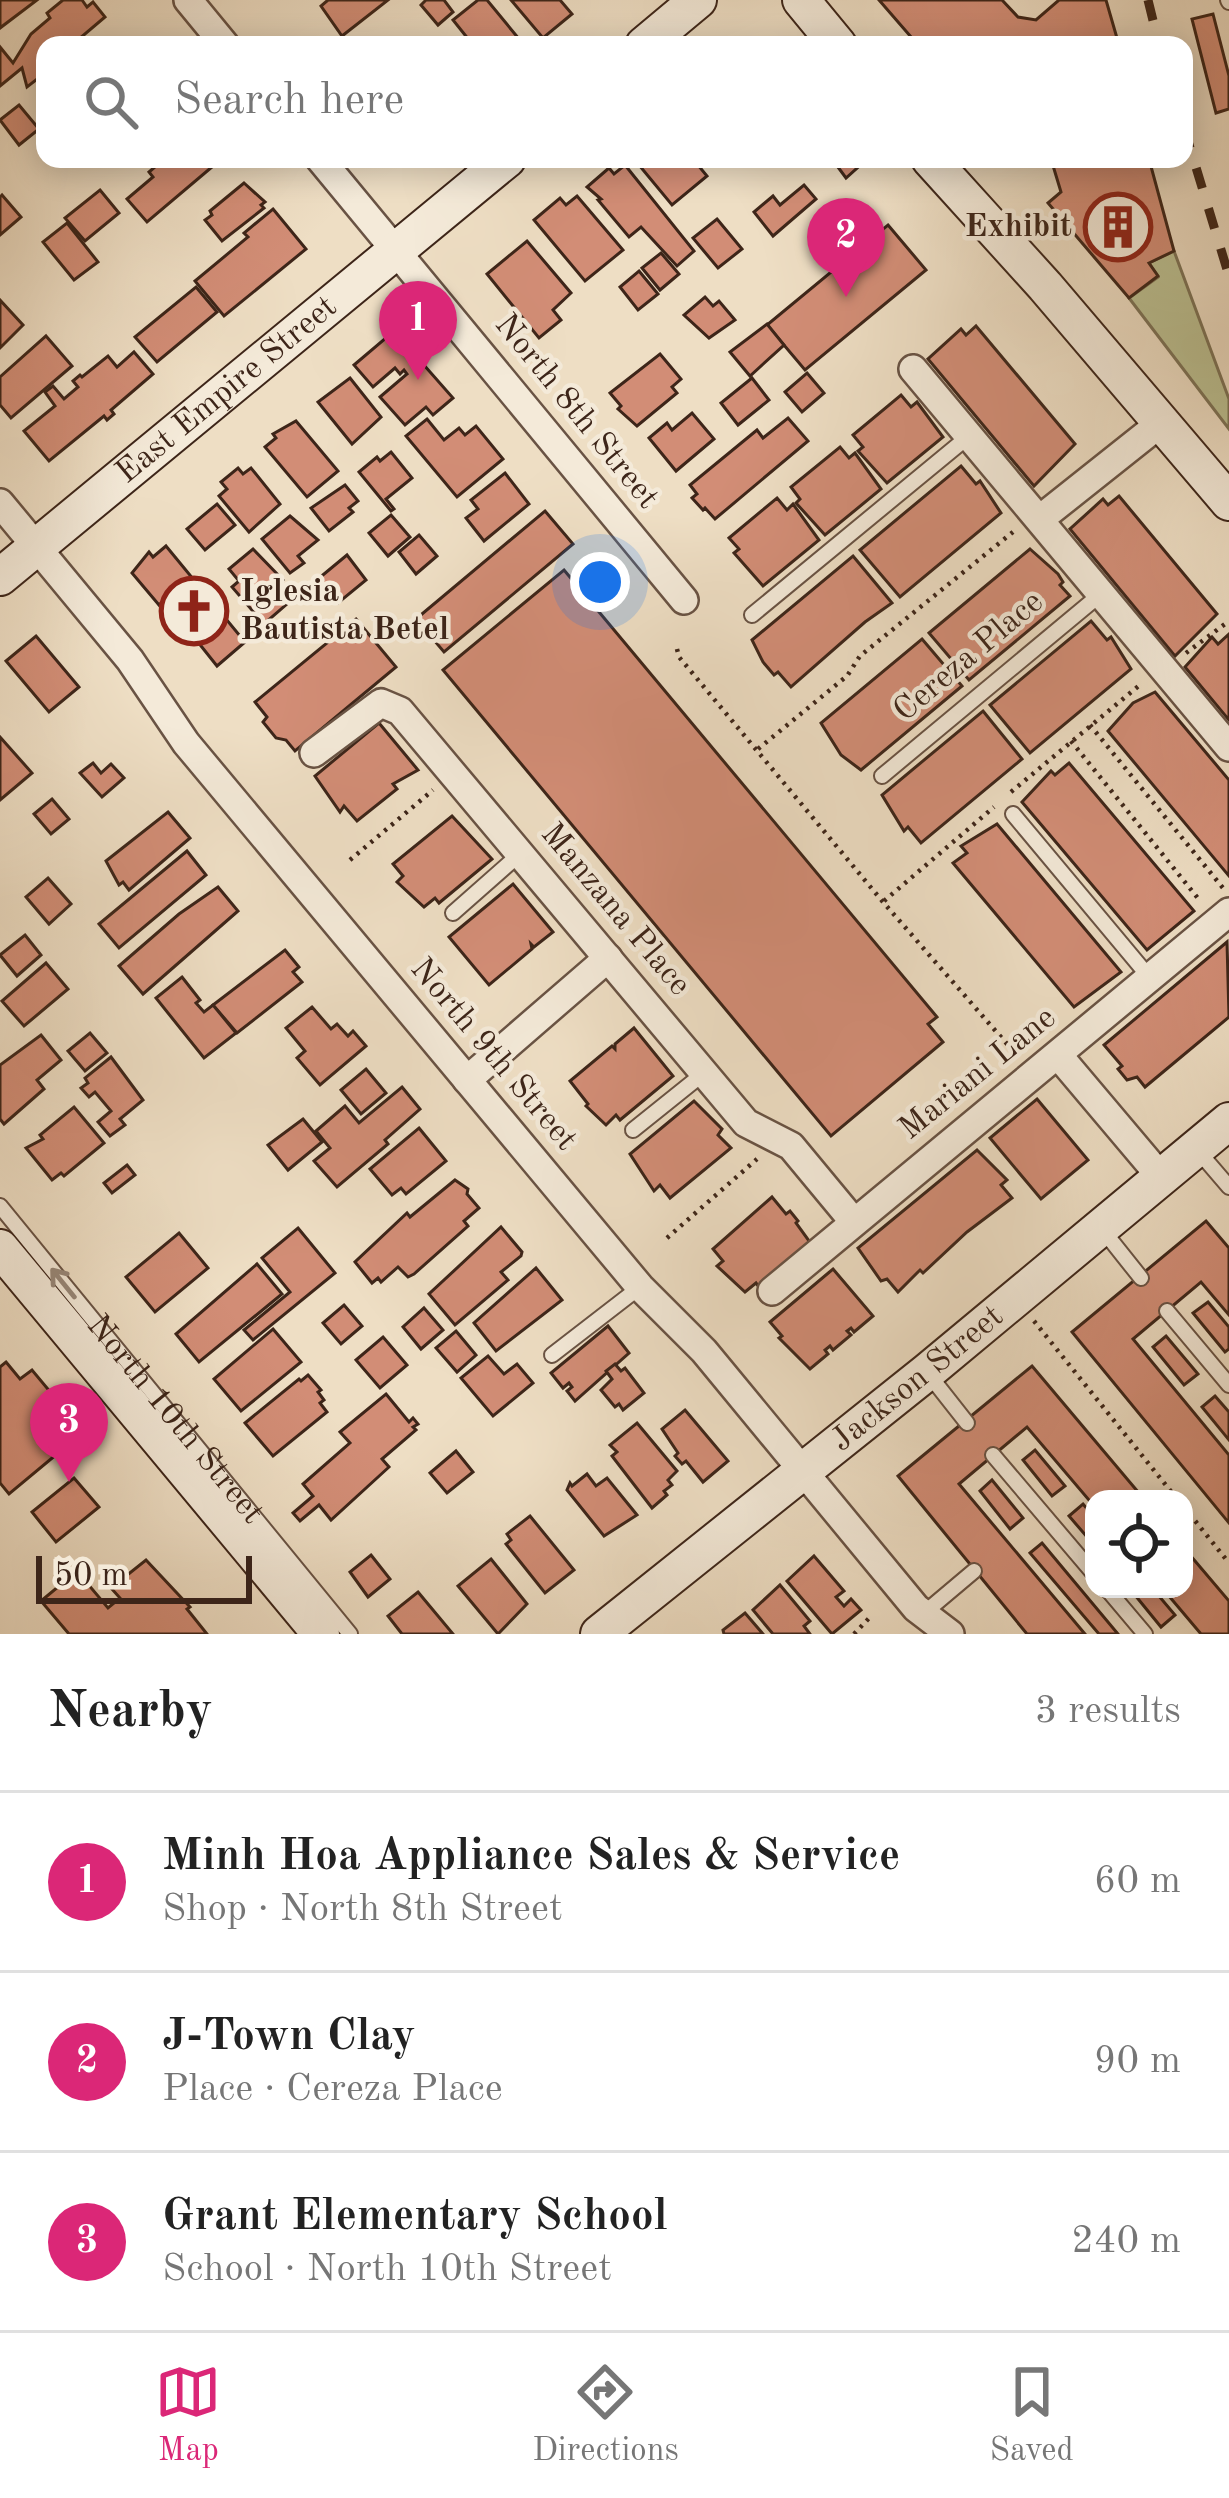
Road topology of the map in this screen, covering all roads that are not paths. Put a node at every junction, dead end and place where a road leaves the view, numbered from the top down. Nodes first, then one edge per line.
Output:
1 (188, 0) edge
2 (698, 0) edge
3 (801, 0) edge
4 (218, 36) edge
5 (655, 36) edge
6 (831, 36) edge
7 (327, 168) edge
8 (496, 168) edge
9 (937, 168) edge
10 (396, 251) junction
11 (913, 369) dead end
12 (1162, 422) junction
13 (970, 436) junction
14 (1229, 502) edge
15 (0, 503) edge
16 (1040, 519) junction
17 (35, 546) junction
18 (0, 577) edge
19 (1102, 593) junction
20 (684, 599) dead end
21 (752, 615) dead end
22 (1229, 747) edge
23 (314, 753) dead end
24 (882, 776) dead end
25 (1013, 814) dead end
26 (521, 853) junction
27 (1221, 905) edge
28 (453, 913) dead end
29 (608, 958) junction
30 (1150, 978) junction
31 (1058, 1055) junction
32 (704, 1072) junction
33 (467, 1080) junction
34 (1229, 1120) edge
35 (633, 1130) dead end
36 (1196, 1148) junction
37 (1161, 1177) junction
38 (1229, 1187) edge
39 (0, 1206) edge
40 (854, 1222) junction
41 (1102, 1229) junction
42 (0, 1248) edge
43 (1141, 1278) dead end
44 (640, 1287) junction
45 (772, 1291) dead end
46 (1167, 1311) dead end
47 (552, 1354) dead end
48 (927, 1372) junction
49 (1229, 1384) edge
50 (968, 1423) dead end
51 (993, 1455) dead end
52 (801, 1472) junction
53 (1085, 1563) edge
54 (974, 1571) dead end
55 (1115, 1598) edge
56 (923, 1614) junction
57 (321, 1634) edge
58 (350, 1634) edge
59 (599, 1634) edge
60 (950, 1634) edge
61 (1145, 1634) edge

1 - 4 street
2 - 5 street
3 - 6 street
7 - 10 street, North 8th Street
8 - 10 street, East Empire Street
9 - 12 street
10 - 17 street, East Empire Street
10 - 20 street, North 8th Street
11 - 13 street
12 - 14 street
12 - 16 street
13 - 16 street
13 - 21 lane
15 - 17 street, North 9th Street
16 - 19 street
17 - 18 street, East Empire Street
17 - 33 street, North 9th Street
19 - 22 street
19 - 24 lane, Cereza Place
23 - 26 street, Manzana Place
25 - 30 lane
26 - 28 lane
26 - 29 street, Manzana Place
27 - 30 street, Mariani Lane
29 - 32 street, Manzana Place
29 - 33 street
30 - 31 street, Mariani Lane
31 - 37 street
31 - 40 street, Mariani Lane
32 - 35 lane
32 - 40 street, Manzana Place
33 - 44 street, North 9th Street
34 - 36 street, Jackson Street
36 - 37 street, Jackson Street
36 - 38 lane
37 - 41 street, Jackson Street
58 -> 39 lane, North 10th Street
40 - 45 street, Mariani Lane
41 - 43 lane
41 - 48 street, Jackson Street
42 - 57 street, North 10th Street
44 - 47 lane
44 - 52 street, North 9th Street
46 - 49 lane
48 - 50 lane
48 - 52 street, Jackson Street
51 - 53 lane
52 - 56 street, North 9th Street
52 - 59 street, Jackson Street
54 - 56 lane
55 - 61 lane
56 - 60 street, North 9th Street

